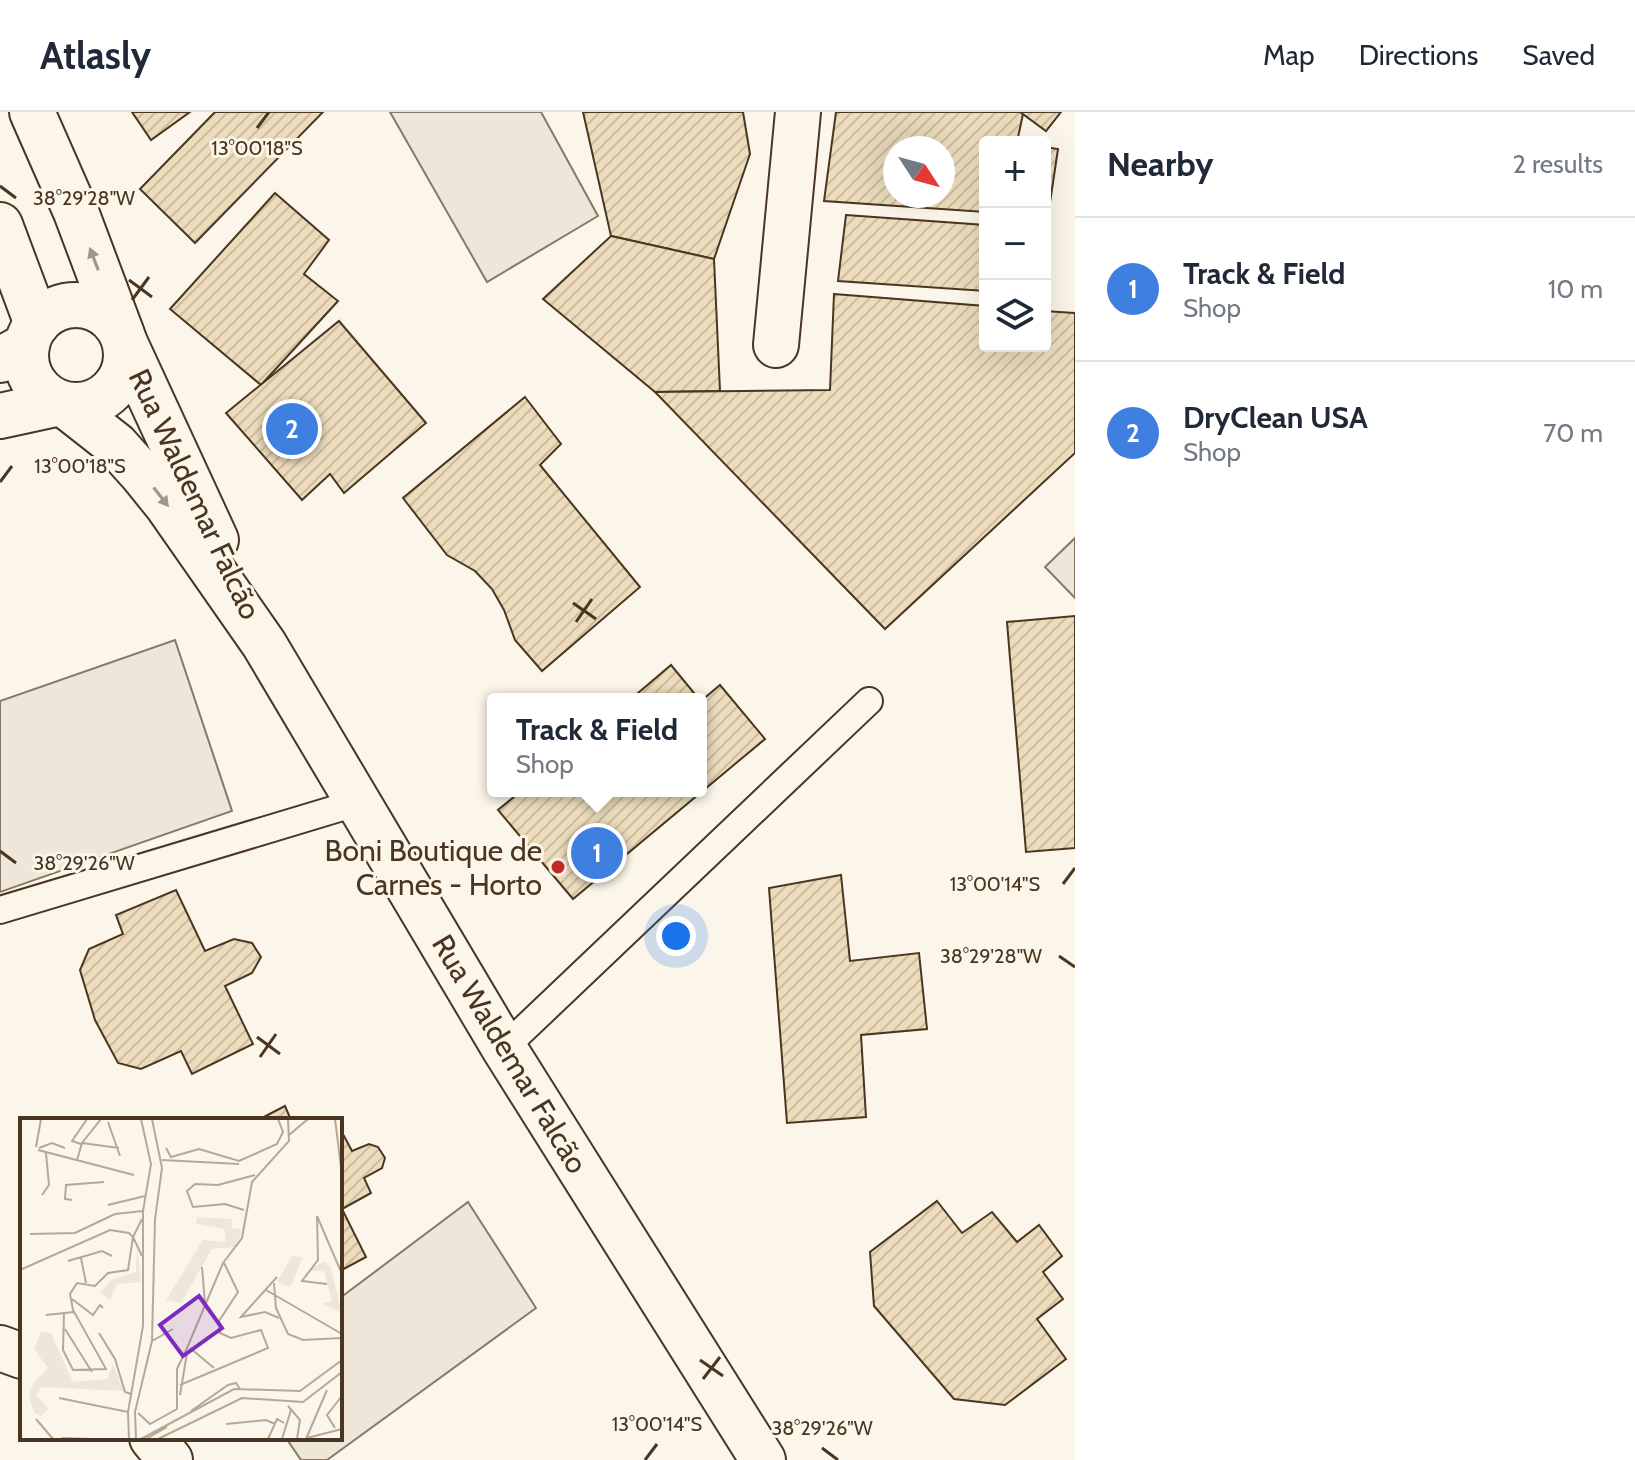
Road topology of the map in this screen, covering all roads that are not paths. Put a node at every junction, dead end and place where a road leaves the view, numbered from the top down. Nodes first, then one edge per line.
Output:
1 (32, 112) edge
2 (798, 112) edge
3 (0, 225) edge
4 (123, 338) junction
5 (21, 343) edge
6 (776, 345) dead end
7 (62, 404) junction
8 (0, 416) edge
9 (264, 644) junction
10 (869, 701) dead end
11 (359, 802) junction
12 (0, 910) edge
13 (504, 1048) junction
14 (0, 1348) edge
15 (20, 1355) edge
16 (154, 1440) edge
17 (170, 1460) edge
18 (763, 1460) edge

4 -> 1 street, Rua Waldemar Falcão
2 - 6 street
3 - 5 street
4 - 5 street
4 - 7 street
4 - 9 street, Rua Waldemar Falcão
5 - 7 street
7 - 8 street
7 -> 9 street, Rua Waldemar Falcão
9 - 11 street, Rua Waldemar Falcão
10 - 13 lane
11 - 12 lane
11 - 13 street, Rua Waldemar Falcão
13 - 18 street, Rua Waldemar Falcão
14 - 15 street
16 - 17 street

